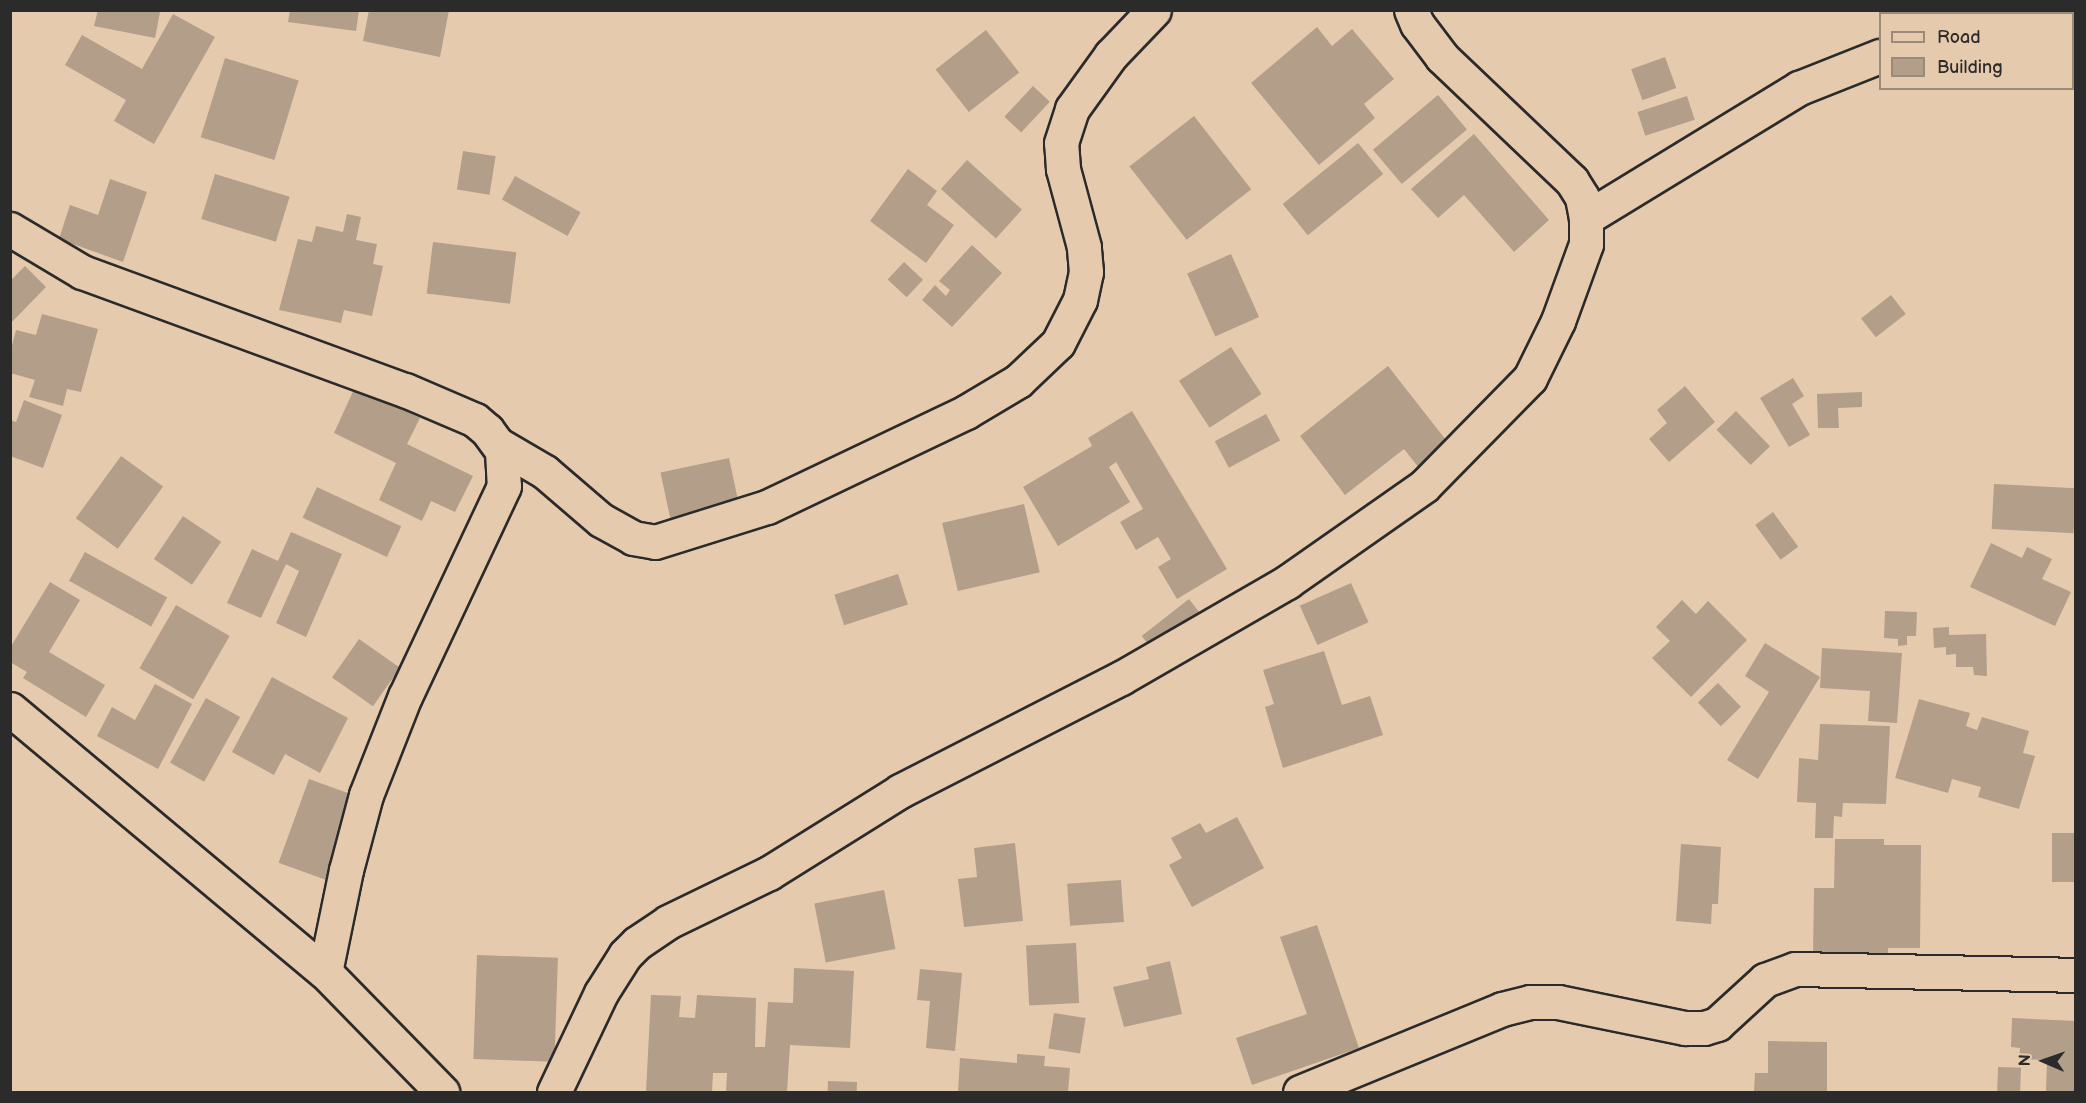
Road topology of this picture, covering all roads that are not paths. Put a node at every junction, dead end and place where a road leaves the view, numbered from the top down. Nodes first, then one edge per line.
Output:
1 (1154, 10) edge
2 (1411, 10) edge
3 (1879, 57) edge
4 (1587, 218) junction
5 (10, 229) edge
6 (499, 445) junction
7 (10, 709) edge
8 (325, 972) junction
9 (2076, 975) edge
10 (442, 1092) edge
11 (555, 1092) edge
12 (1300, 1092) edge

1 - 6 street
2 - 4 street
3 - 4 street
4 - 11 street
5 - 6 street
6 - 8 street
7 - 8 street
8 - 10 street
9 - 12 street

